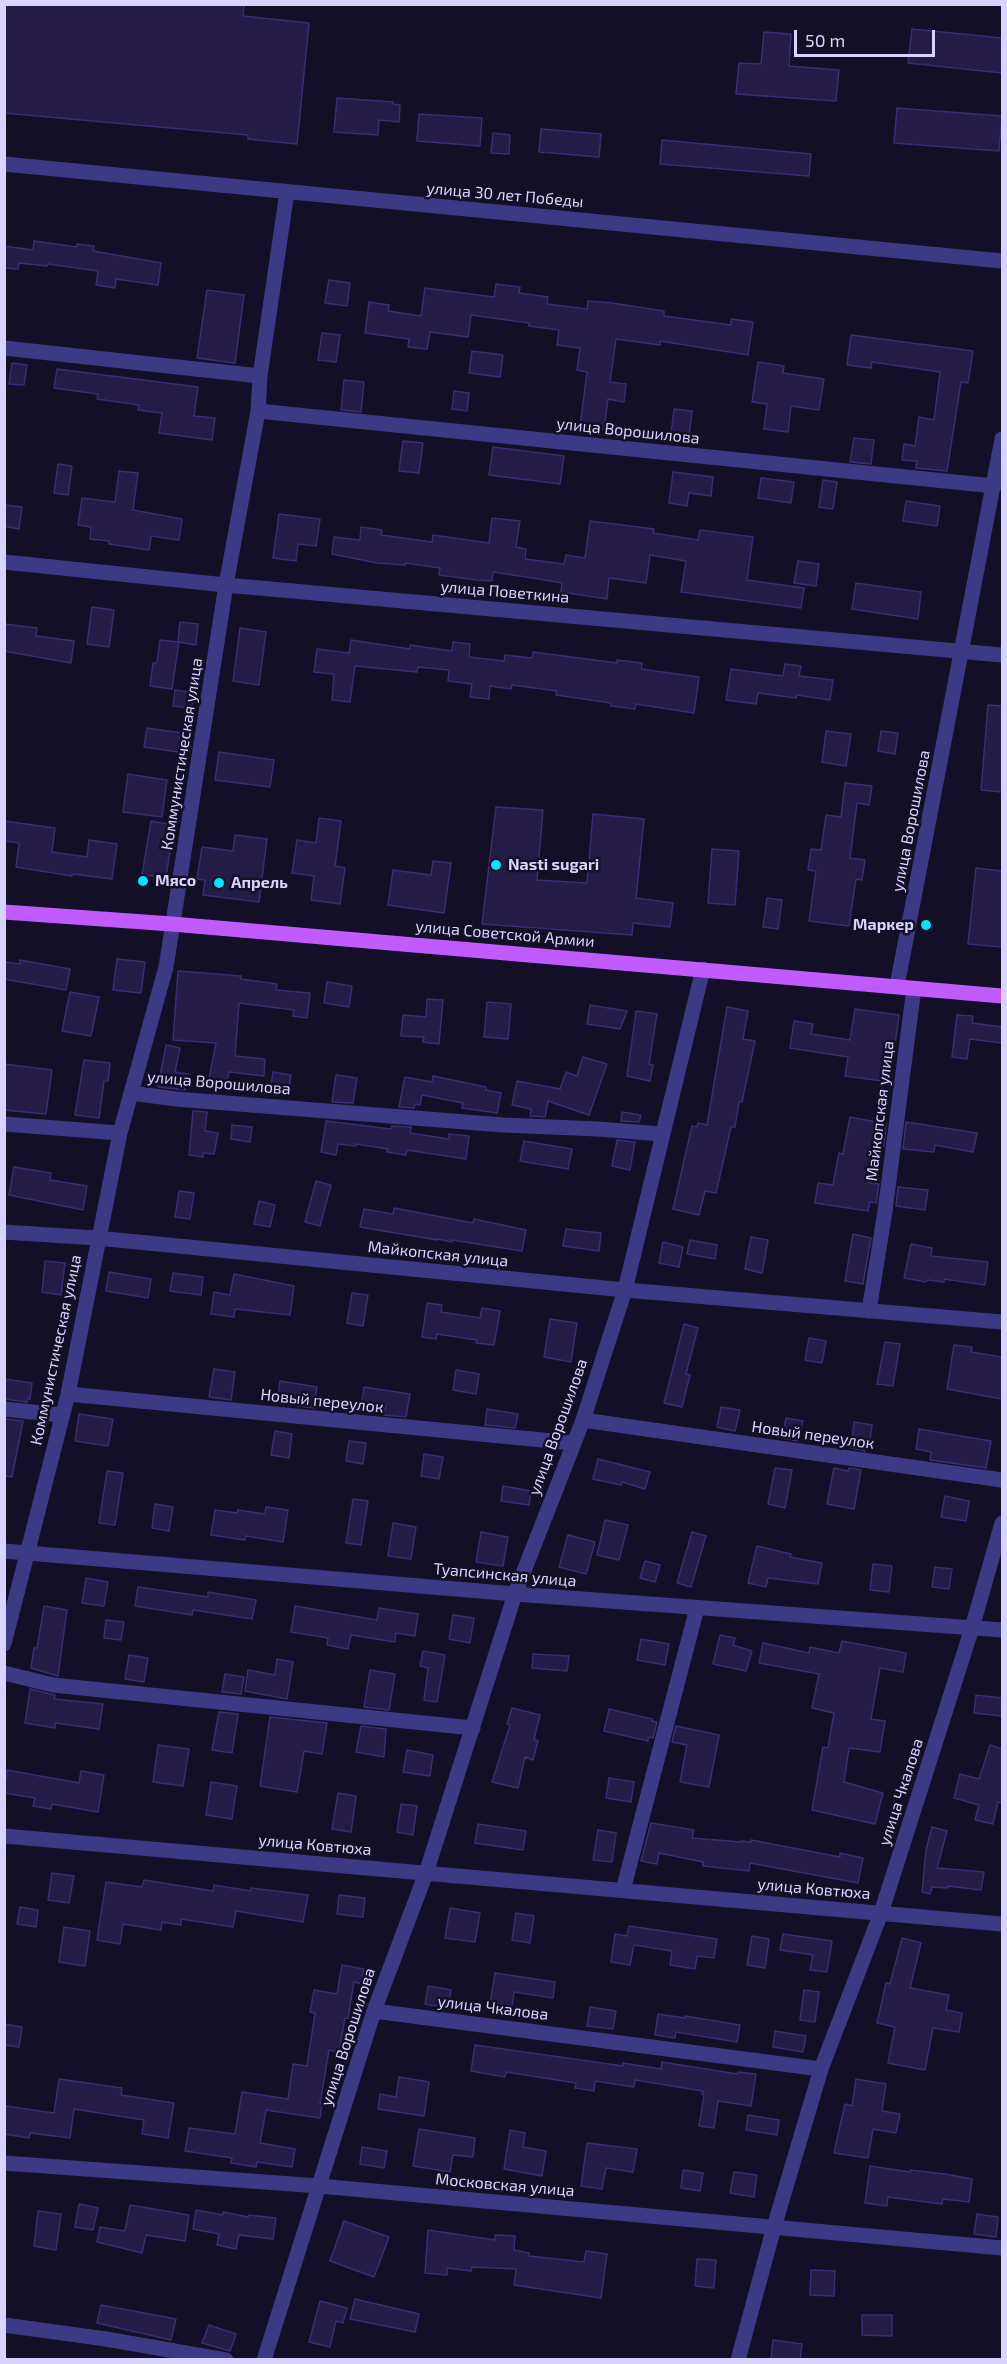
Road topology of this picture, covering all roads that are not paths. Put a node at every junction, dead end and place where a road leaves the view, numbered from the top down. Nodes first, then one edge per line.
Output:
1 (4, 164) edge
2 (287, 192) junction
3 (1002, 261) edge
4 (4, 348) edge
5 (260, 376) junction
6 (258, 411) junction
7 (1002, 439) edge
8 (994, 486) junction
9 (4, 562) edge
10 (226, 585) junction
11 (963, 652) junction
12 (1002, 655) edge
13 (4, 912) edge
14 (172, 924) junction
15 (703, 969) junction
16 (897, 986) junction
17 (914, 988) junction
18 (1002, 996) edge
19 (131, 1093) junction
20 (4, 1124) edge
21 (120, 1133) junction
22 (662, 1134) junction
23 (4, 1232) edge
24 (97, 1238) junction
25 (625, 1290) junction
26 (869, 1311) junction
27 (1002, 1322) edge
28 (68, 1394) junction
29 (4, 1409) edge
30 (62, 1415) junction
31 (583, 1420) junction
32 (573, 1443) junction
33 (1002, 1480) edge
34 (1002, 1523) edge
35 (4, 1551) edge
36 (27, 1553) junction
37 (515, 1594) junction
38 (697, 1608) junction
39 (972, 1628) junction
40 (1002, 1630) edge
41 (4, 1644) edge
42 (4, 1673) edge
43 (473, 1728) junction
44 (4, 1836) edge
45 (426, 1873) junction
46 (623, 1890) junction
47 (881, 1913) junction
48 (1002, 1924) edge
49 (374, 2011) junction
50 (821, 2069) junction
51 (4, 2163) edge
52 (319, 2186) junction
53 (774, 2227) junction
54 (1002, 2248) edge
55 (4, 2325) edge
56 (226, 2360) edge
57 (264, 2360) edge
58 (738, 2360) edge

1 - 2 street, улица 30 лет Победы
2 - 3 street, улица 30 лет Победы
2 - 5 street, Коммунистическая улица
4 - 5 street
5 - 6 street, Коммунистическая улица
6 - 8 street, улица Ворошилова
6 - 10 street, Коммунистическая улица
7 - 8 street, улица Ворошилова
8 - 11 street, улица Ворошилова
9 - 10 street, улица Поветкина
10 - 11 street, улица Поветкина
10 - 14 street, Коммунистическая улица
11 - 12 street, улица Поветкина
11 - 16 street, улица Ворошилова
13 - 14 main road, улица Советской Армии
14 - 15 main road, улица Советской Армии
14 - 19 street, Коммунистическая улица
15 - 16 main road, улица Советской Армии
15 - 22 street, улица Ворошилова
16 - 17 main road, улица Советской Армии
17 - 18 main road, улица Советской Армии
17 - 26 street, Майкопская улица
19 - 21 street, Коммунистическая улица
19 - 22 street, улица Ворошилова
20 - 21 street
21 - 24 street, Коммунистическая улица
22 - 25 street, улица Ворошилова
23 - 24 street, Майкопская улица
24 - 25 street, Майкопская улица
24 - 28 street, Коммунистическая улица
25 - 26 street, Майкопская улица
25 - 31 street, улица Ворошилова
26 - 27 street, Майкопская улица
28 - 30 street, Коммунистическая улица
28 - 32 street, Новый переулок
29 - 30 street
30 - 36 street, Коммунистическая улица
31 - 32 street, улица Ворошилова
31 - 33 street, Новый переулок
32 - 37 street, улица Ворошилова
34 - 39 street, улица Чкалова
35 - 36 street, Туапсинская улица
36 - 37 street, Туапсинская улица
36 - 41 street, Коммунистическая улица
37 - 38 street, Туапсинская улица
37 - 43 street, улица Ворошилова
38 - 39 street, Туапсинская улица
38 - 46 street
39 - 40 street, Туапсинская улица
39 - 47 street, улица Чкалова
42 - 43 street
43 - 45 street, улица Ворошилова
44 - 45 street, улица Ковтюха
45 - 46 street, улица Ковтюха
45 - 49 street, улица Ворошилова
46 - 47 street, улица Ковтюха
47 - 48 street, улица Ковтюха
47 - 50 street, улица Чкалова
49 - 50 street, улица Чкалова
49 - 52 street, улица Ворошилова
50 - 53 street, улица Чкалова
51 - 52 street, Московская улица
52 - 53 street, Московская улица
52 - 57 street, улица Ворошилова
53 - 54 street, Московская улица
53 - 58 street, улица Чкалова
55 - 56 street

